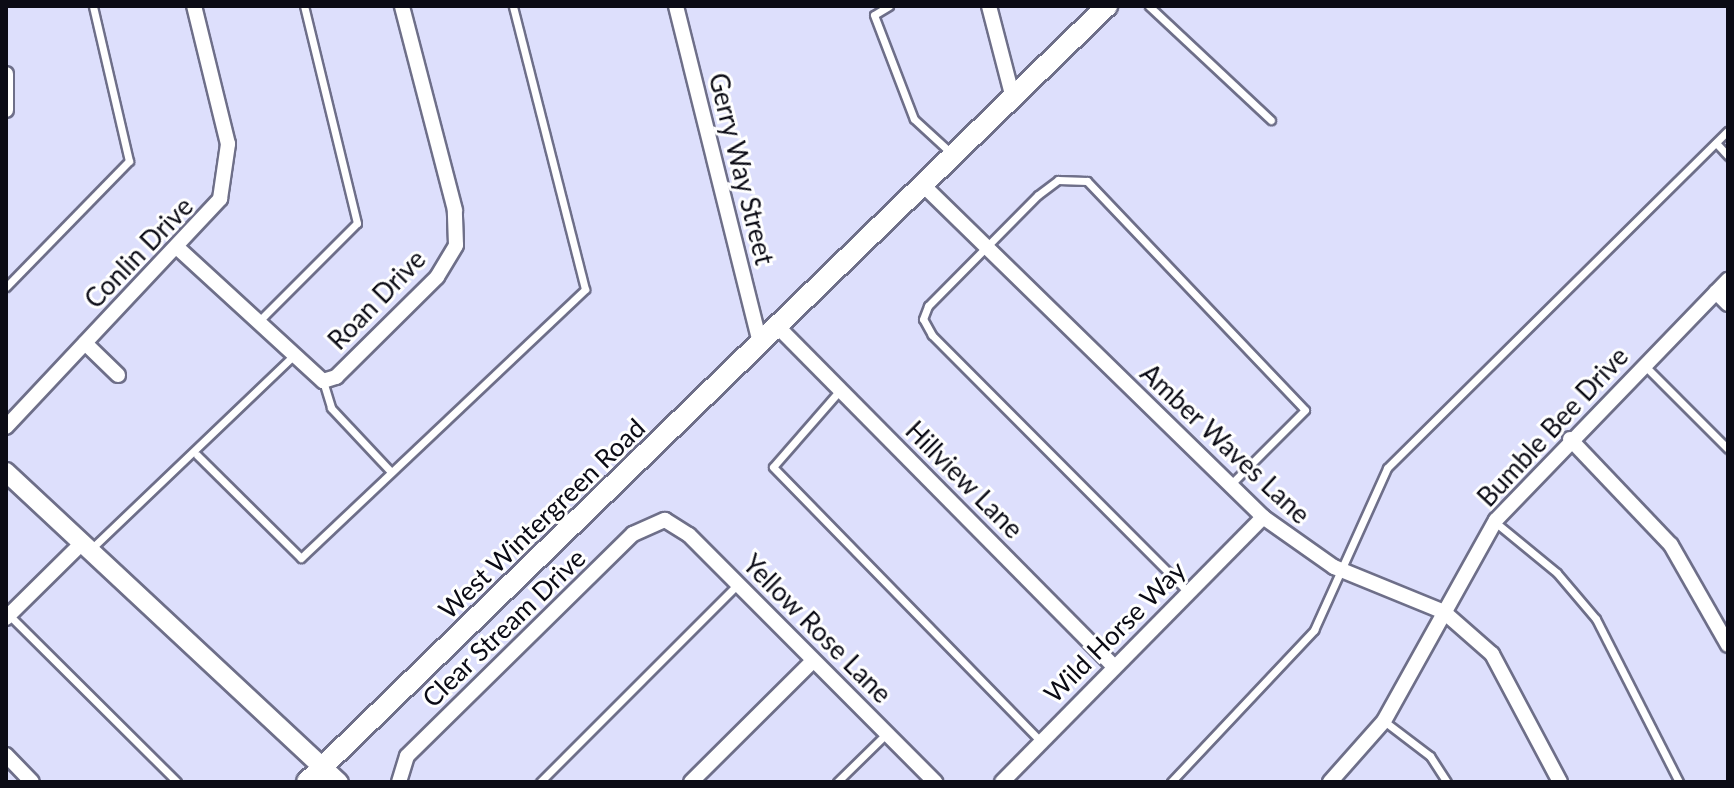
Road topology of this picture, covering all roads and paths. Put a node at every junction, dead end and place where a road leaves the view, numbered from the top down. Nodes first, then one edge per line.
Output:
1 (93, 6) edge
2 (194, 6) edge
3 (304, 6) edge
4 (402, 6) edge
5 (513, 6) edge
6 (676, 6) edge
7 (889, 6) edge
8 (989, 6) edge
9 (1107, 6) edge
10 (1149, 6) edge
11 (6, 74) edge
12 (1013, 98) junction
13 (6, 110) edge
14 (1271, 120) dead end
15 (1728, 131) edge
16 (1716, 143) junction
17 (953, 156) junction
18 (1728, 156) edge
19 (923, 185) junction
20 (987, 248) junction
21 (180, 250) junction
22 (1728, 280) edge
23 (6, 287) edge
24 (1716, 292) junction
25 (1728, 304) edge
26 (256, 323) junction
27 (778, 327) junction
28 (85, 343) junction
29 (760, 343) junction
30 (292, 357) junction
31 (1644, 365) junction
32 (118, 375) dead end
33 (323, 381) junction
34 (841, 389) junction
35 (6, 427) edge
36 (1570, 439) junction
37 (1728, 449) edge
38 (197, 455) junction
39 (6, 472) edge
40 (391, 472) junction
41 (1230, 485) junction
42 (1263, 517) junction
43 (659, 520) joint
44 (1495, 522) junction
45 (84, 548) junction
46 (1342, 571) junction
47 (738, 584) junction
48 (1189, 592) junction
49 (1444, 612) junction
50 (7, 616) edge
51 (1728, 645) edge
52 (813, 661) junction
53 (1114, 667) junction
54 (1384, 721) junction
55 (886, 734) junction
56 (1041, 742) junction
57 (7, 759) edge
58 (323, 767) junction
59 (694, 781) edge
60 (32, 782) edge
61 (177, 782) edge
62 (307, 782) edge
63 (339, 782) edge
64 (399, 782) edge
65 (540, 782) edge
66 (837, 782) edge
67 (935, 782) edge
68 (1002, 782) edge
69 (1171, 782) edge
70 (1330, 782) edge
71 (1447, 782) edge
72 (1560, 782) edge
73 (1679, 782) edge

1 - 23 lane
2 - 21 street, Conlin Drive
3 - 26 lane
4 - 33 street, Roan Drive
5 - 40 lane
6 - 29 street, Gerry Way Street
7 - 17 lane
8 - 12 street
9 - 12 main road, West Wintergreen Road
10 - 14 lane
11 - 13 street
12 - 17 main road, West Wintergreen Road
15 - 16 lane
16 - 18 lane
16 - 46 lane
17 - 19 main road, West Wintergreen Road
19 - 20 street, Amber Waves Lane
19 - 27 main road, West Wintergreen Road
20 - 41 street, Amber Waves Lane
20 - 41 lane
20 - 48 lane
21 - 26 street, Roan Drive
21 - 28 street, Conlin Drive
22 - 24 street, Bumble Bee Drive
24 - 25 street
24 - 31 street, Bumble Bee Drive
26 - 30 street, Roan Drive
27 - 29 main road, West Wintergreen Road
27 - 34 street, Hillview Lane
28 - 32 street, Conlin Drive
28 - 35 street, Conlin Drive
29 - 58 main road, West Wintergreen Road
30 - 33 street, Roan Drive
30 - 38 lane
31 - 36 street, Bumble Bee Drive
31 - 37 lane
33 - 40 lane
34 - 53 street, Hillview Lane
34 - 56 lane
36 - 44 street, Bumble Bee Drive
36 - 51 street
38 - 40 lane
38 - 45 lane
39 - 45 street
41 - 42 street, Amber Waves Lane
42 - 46 street, Amber Waves Lane
42 - 48 street, Wild Horse Way
43 - 47 street, Yellow Rose Lane
43 - 64 street, Clear Stream Drive
44 - 49 street, Bumble Bee Drive
44 - 73 lane
45 - 50 street
45 - 58 street
46 - 49 street, Amber Waves Lane
46 - 69 lane
47 - 52 street, Yellow Rose Lane
47 - 65 lane
48 - 53 street, Wild Horse Way
49 - 54 street, Bumble Bee Drive
49 - 72 street, Amber Waves Lane
50 - 61 lane
52 - 55 street, Yellow Rose Lane
52 - 59 street
53 - 56 street, Wild Horse Way
54 - 70 street, Bumble Bee Drive
54 - 71 lane
55 - 66 lane
55 - 67 street, Yellow Rose Lane
56 - 68 street, Wild Horse Way
57 - 60 street
58 - 62 main road, West Wintergreen Road
58 - 63 street

